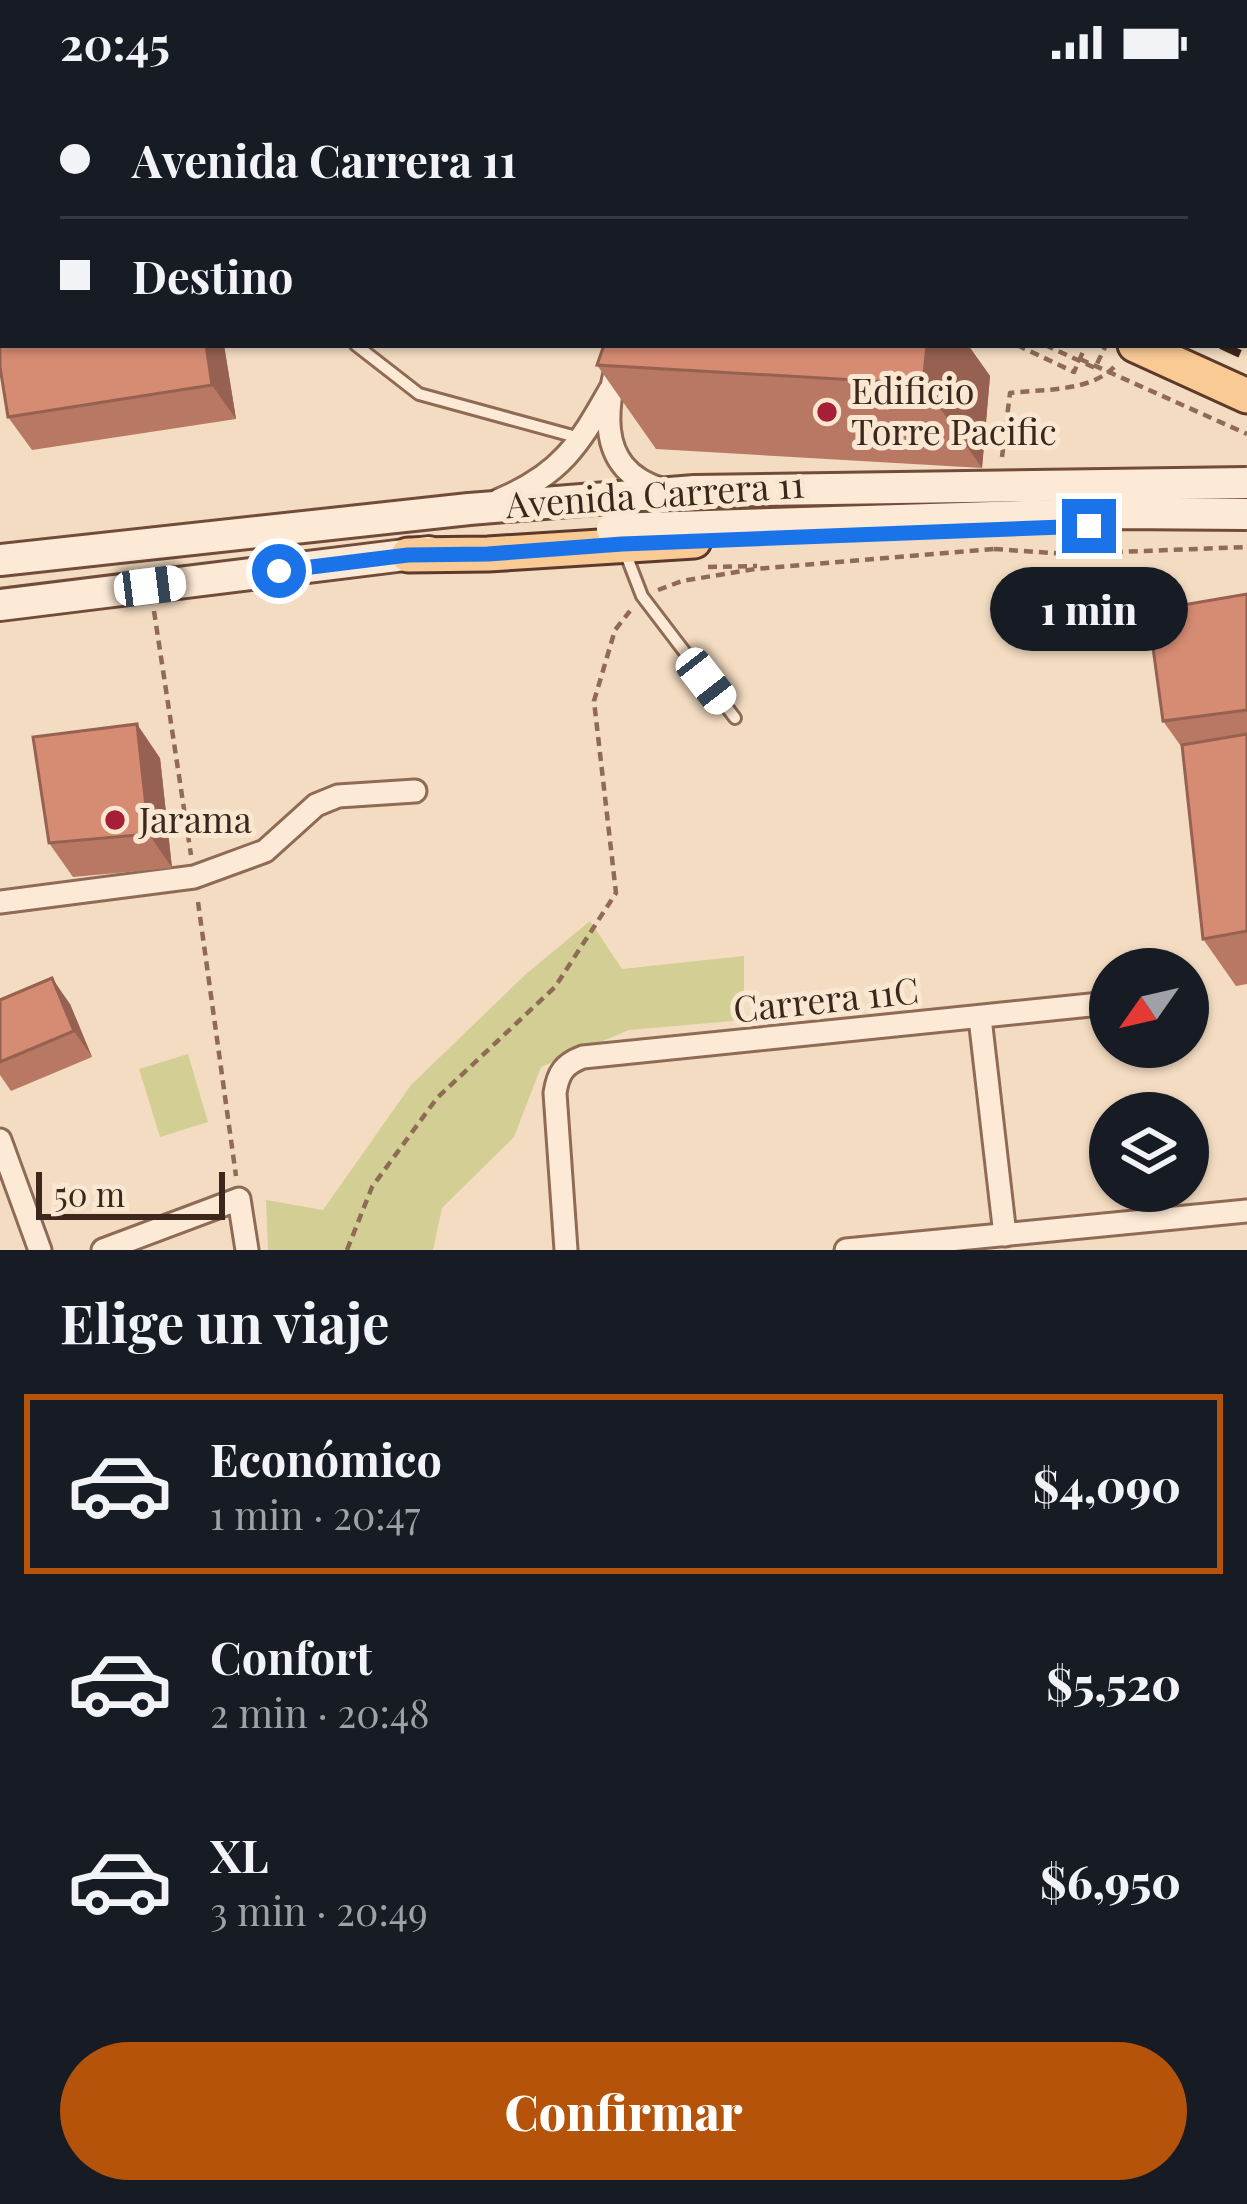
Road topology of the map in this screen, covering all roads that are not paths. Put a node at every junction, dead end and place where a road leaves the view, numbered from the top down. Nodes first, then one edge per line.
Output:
1 (360, 348) edge
2 (621, 348) edge
3 (1120, 361) edge
4 (610, 390) junction
5 (1247, 396) edge
6 (583, 438) junction
7 (1247, 483) edge
8 (686, 492) junction
9 (469, 509) junction
10 (1247, 518) edge
11 (617, 536) junction
12 (408, 555) joint
13 (0, 560) edge
14 (0, 604) edge
15 (735, 718) dead end
16 (415, 791) dead end
17 (0, 902) edge
18 (1089, 1005) edge
19 (980, 1018) junction
20 (0, 1140) edge
21 (1247, 1211) edge
22 (1005, 1235) junction
23 (40, 1250) edge
24 (103, 1250) edge
25 (247, 1250) edge
26 (566, 1250) edge
27 (846, 1250) edge

1 - 6 lane
2 - 4 street
3 - 5 main road
4 - 6 street
4 - 8 street
6 - 9 street
7 - 8 main road, Avenida Carrera 11, bridge
8 - 9 main road, Avenida Carrera 11
9 - 13 main road, Avenida Carrera 11
10 - 11 main road, Avenida Carrera 11, bridge
10 - 11 main road
11 - 12 main road
11 - 15 lane
12 - 14 main road
16 - 17 street
18 - 19 street, Carrera 11C
19 - 22 street
19 - 26 street, Carrera 11C
20 - 23 street
21 - 22 street
22 - 27 street
24 - 25 street

